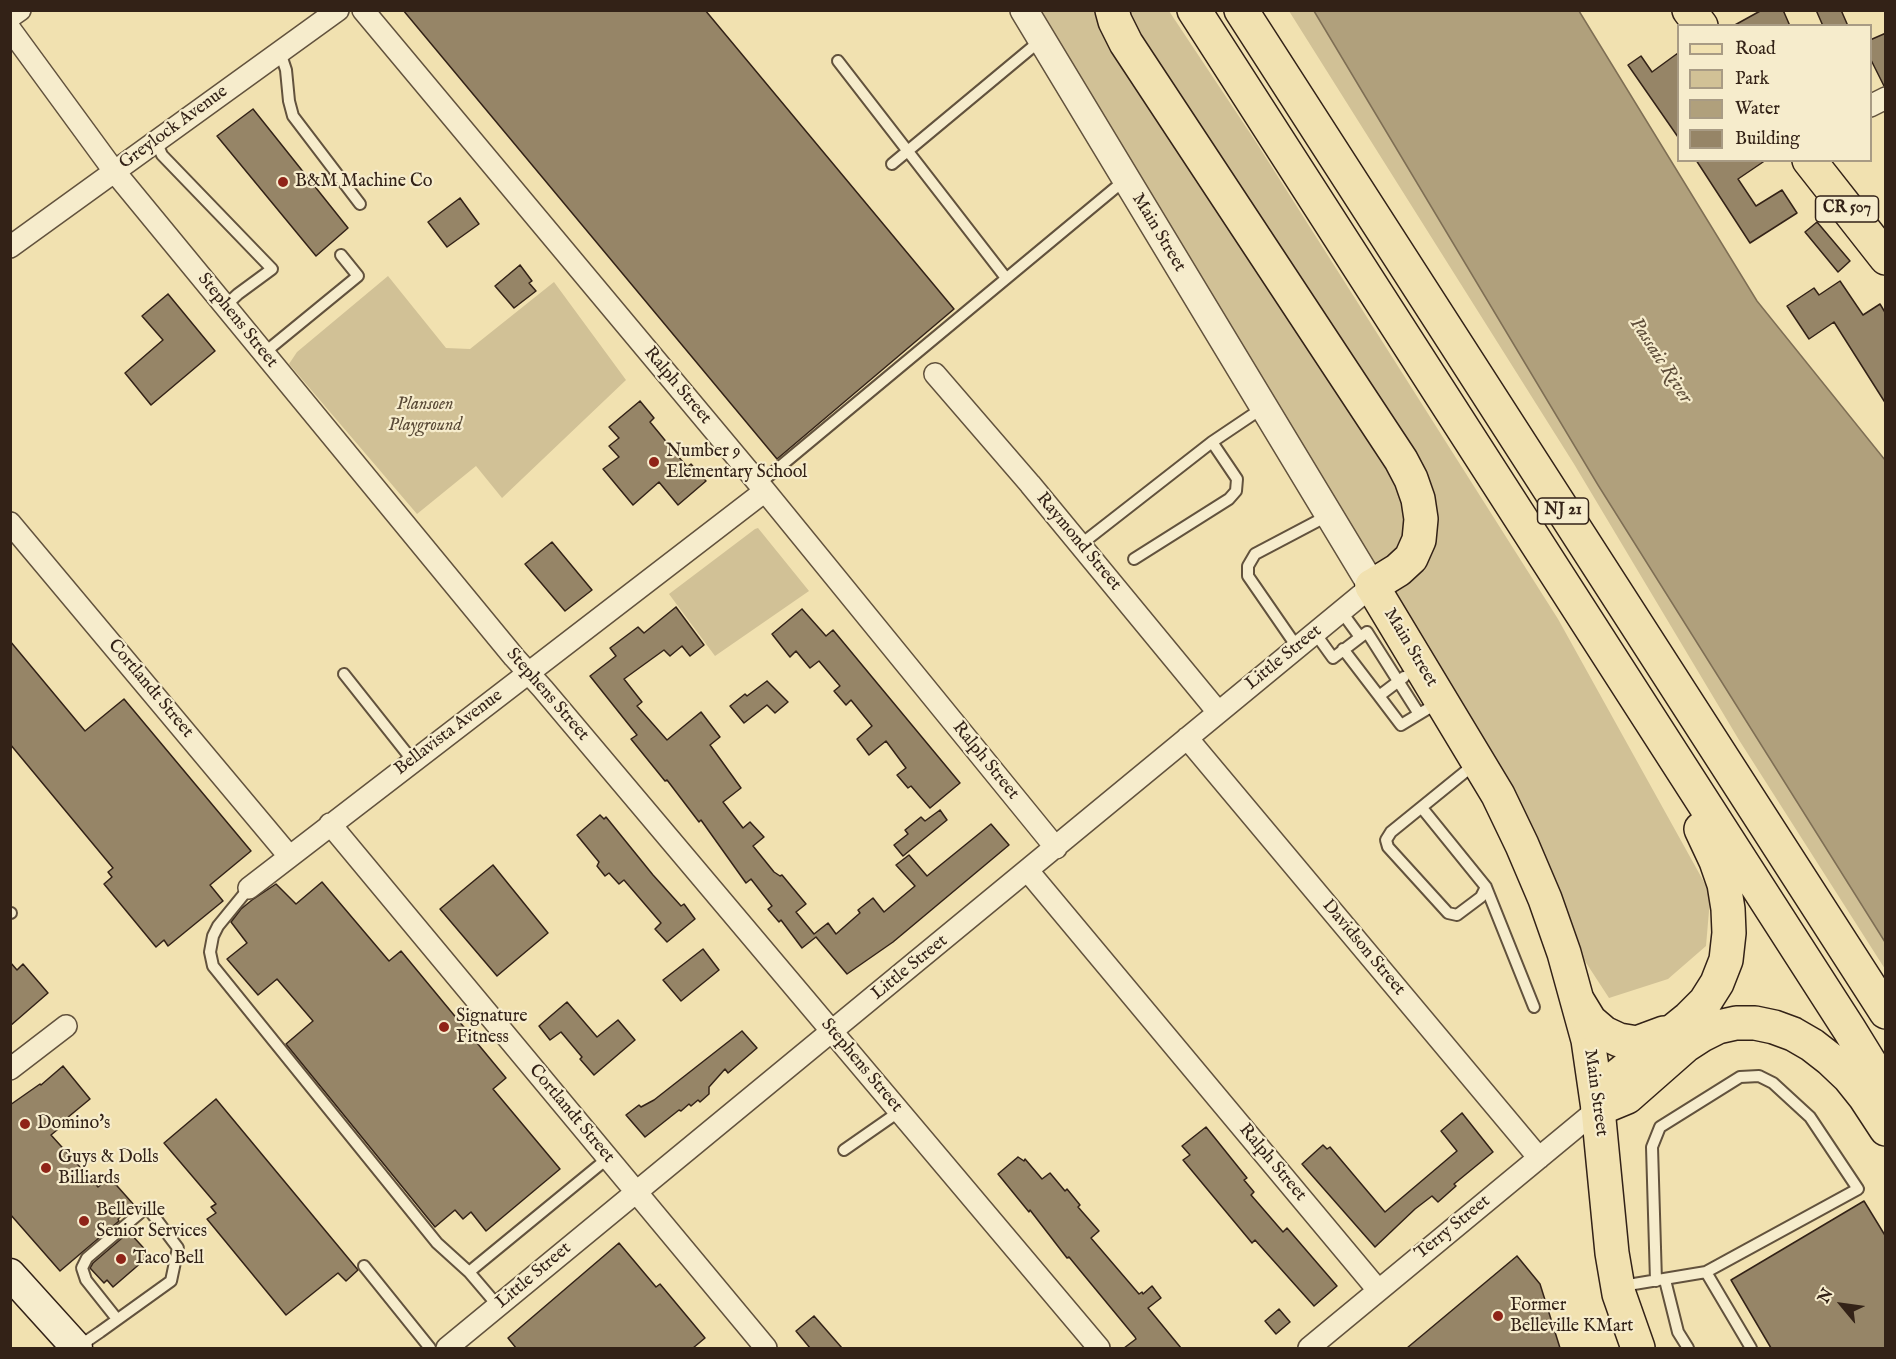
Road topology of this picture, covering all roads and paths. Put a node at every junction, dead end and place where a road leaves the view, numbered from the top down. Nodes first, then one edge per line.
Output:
1 (20, 10) edge
2 (338, 10) edge
3 (363, 10) edge
4 (1023, 10) edge
5 (1112, 10) edge
6 (1194, 10) edge
7 (1241, 10) edge
8 (10, 17) edge
9 (10, 28) edge
10 (1041, 39) junction
11 (280, 52) junction
12 (838, 61) dead end
13 (1886, 98) edge
14 (1872, 105) edge
15 (156, 141) junction
16 (908, 150) junction
17 (1811, 162) edge
18 (892, 164) dead end
19 (114, 171) junction
20 (1126, 179) junction
21 (360, 204) dead end
22 (10, 247) edge
23 (340, 255) dead end
24 (1886, 258) edge
25 (1006, 278) junction
26 (225, 306) junction
27 (264, 353) junction
28 (935, 374) dead end
29 (1264, 407) junction
30 (1212, 442) junction
31 (762, 488) junction
32 (1513, 506) junction
33 (1329, 515) junction
34 (10, 523) edge
35 (1087, 539) junction
36 (1134, 559) dead end
37 (1372, 586) junction
38 (1341, 611) junction
39 (1375, 626) junction
40 (1315, 633) junction
41 (1297, 647) junction
42 (1343, 649) junction
43 (528, 672) junction
44 (1410, 673) junction
45 (345, 674) dead end
46 (1379, 696) junction
47 (1431, 707) junction
48 (1218, 712) junction
49 (1187, 738) junction
50 (413, 761) junction
51 (1478, 761) junction
52 (1422, 808) junction
53 (330, 824) junction
54 (1056, 848) junction
55 (289, 856) junction
56 (1028, 871) junction
57 (1486, 887) junction
58 (249, 888) joint
59 (1579, 1003) junction
60 (1534, 1007) dead end
61 (1886, 1012) edge
62 (1689, 1018) junction
63 (66, 1026) dead end
64 (832, 1032) junction
65 (10, 1069) edge
66 (1886, 1089) edge
67 (1598, 1109) junction
68 (900, 1111) junction
69 (1886, 1129) edge
70 (844, 1150) dead end
71 (608, 1158) junction
72 (1539, 1158) junction
73 (637, 1192) junction
74 (364, 1266) dead end
75 (469, 1272) junction
76 (1706, 1272) junction
77 (10, 1274) edge
78 (1660, 1280) junction
79 (1618, 1286) junction
80 (1378, 1290) junction
81 (498, 1306) junction
82 (117, 1319) junction
83 (76, 1348) edge
84 (430, 1348) edge
85 (447, 1348) edge
86 (766, 1348) edge
87 (1099, 1348) edge
88 (1309, 1348) edge
89 (1638, 1348) edge
90 (1688, 1348) edge
91 (1751, 1348) edge

1 - 8 street
2 - 11 street, Greylock Avenue
3 - 31 street, Ralph Street
4 - 10 street, Main Street
5 - 37 main road
6 - 32 main road, NJ 21
7 - 61 main road, NJ 21
9 - 19 street, Stephens Street
10 - 16 lane
10 - 20 street, Main Street
11 - 15 street, Greylock Avenue
11 - 21 lane
12 - 16 lane
13 - 14 street
15 - 19 street, Greylock Avenue
15 - 26 lane
16 - 18 lane
16 - 25 lane
17 - 24 main road, CR 507
19 - 22 street, Greylock Avenue
19 - 26 street, Stephens Street
20 - 25 lane
20 - 29 street, Main Street
23 - 27 lane
25 - 31 lane
26 - 27 street, Stephens Street
27 - 43 street, Stephens Street
28 - 35 street, Raymond Street
29 - 30 lane
29 - 33 street, Main Street
30 - 35 lane
30 - 36 lane
31 - 43 street, Bellavista Avenue
31 - 54 street, Ralph Street
32 - 62 main road
32 - 66 main road, NJ 21
33 - 37 street, Main Street
33 - 41 lane
34 - 55 street, Cortlandt Street
35 - 48 street, Raymond Street
37 - 38 street, Little Street
37 - 39 main road, Main Street
38 - 39 lane
38 - 40 street, Little Street
39 - 42 lane
39 - 44 main road, Main Street
40 - 41 street, Little Street
40 - 42 lane
41 - 48 street, Little Street
42 - 46 lane
43 - 50 street, Bellavista Avenue
43 - 64 street, Stephens Street
44 - 46 lane
44 - 47 main road, Main Street
45 - 50 lane
46 - 47 lane
47 - 51 main road, Main Street
48 - 49 street, Little Street
49 - 54 street, Little Street
49 - 72 street, Davidson Street
50 - 53 street, Bellavista Avenue
51 - 52 lane
51 - 59 main road, Main Street
52 - 57 lane
52 - 57 lane
53 - 55 street, Bellavista Avenue
53 - 71 street, Cortlandt Street
54 - 56 street, Little Street
55 - 58 street, Bellavista Avenue
56 - 64 street, Little Street
56 - 80 street, Ralph Street
57 - 60 lane
58 - 75 lane
59 - 62 main road
59 - 67 main road, Main Street
62 - 67 main road
63 - 65 street
64 - 68 street, Stephens Street
64 - 73 street, Little Street
67 - 69 main road
67 - 72 street, Terry Street
67 - 79 main road, Main Street
68 - 70 lane
68 - 87 street, Stephens Street
71 - 73 street, Cortlandt Street
71 - 75 lane
72 - 80 street, Terry Street
73 - 81 street, Little Street
73 - 86 street, Cortlandt Street
74 - 84 lane
75 - 81 lane
76 - 78 lane
76 - 78 lane
76 - 91 lane
77 - 83 main road
78 - 79 lane
78 - 90 lane
79 - 89 main road, Main Street
80 - 88 street, Terry Street
81 - 85 street, Little Street
82 - 82 lane
82 - 83 lane

